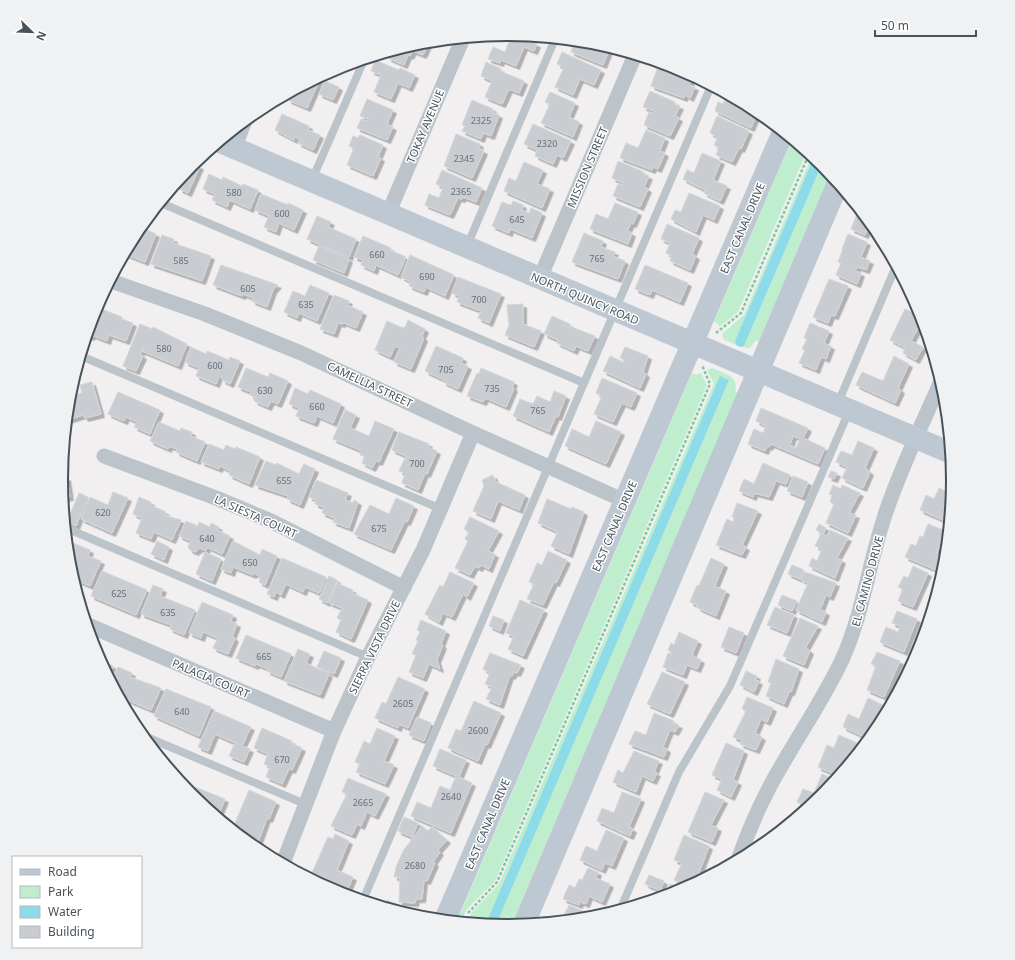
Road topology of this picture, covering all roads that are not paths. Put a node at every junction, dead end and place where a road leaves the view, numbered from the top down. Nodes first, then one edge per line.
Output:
1 (459, 44) edge
2 (553, 44) edge
3 (633, 59) edge
4 (362, 66) edge
5 (709, 90) edge
6 (781, 137) edge
7 (227, 145) edge
8 (312, 182) junction
9 (836, 189) edge
10 (166, 205) edge
11 (388, 214) junction
12 (467, 247) junction
13 (894, 272) edge
14 (540, 278) junction
15 (116, 283) edge
16 (615, 311) junction
17 (692, 344) junction
18 (86, 358) edge
19 (758, 372) junction
20 (584, 383) junction
21 (937, 390) edge
22 (843, 408) junction
23 (473, 433) junction
24 (916, 438) junction
25 (946, 451) edge
26 (104, 456) dead end
27 (548, 467) junction
28 (625, 501) junction
29 (442, 509) junction
30 (71, 530) edge
31 (404, 588) junction
32 (95, 628) edge
33 (368, 658) junction
34 (334, 731) junction
35 (154, 740) edge
36 (305, 804) junction
37 (741, 851) edge
38 (285, 858) edge
39 (365, 896) edge
40 (623, 903) edge
41 (448, 915) edge
42 (526, 918) edge

1 - 11 street, TOKAY AVENUE
2 - 12 lane
3 - 14 street, MISSION STREET
4 - 8 lane
5 - 16 lane
6 - 17 main road, EAST CANAL DRIVE
7 - 8 main road, NORTH QUINCY ROAD
8 - 11 main road, NORTH QUINCY ROAD
9 - 19 main road
10 - 20 lane
11 - 12 main road, NORTH QUINCY ROAD
12 - 14 main road, NORTH QUINCY ROAD
13 - 22 lane
14 - 16 main road, NORTH QUINCY ROAD
15 - 23 street, CAMELLIA STREET
16 - 17 main road, NORTH QUINCY ROAD
16 - 20 lane
17 - 19 main road, NORTH QUINCY ROAD
17 - 28 main road, EAST CANAL DRIVE
18 - 29 lane
19 - 22 main road, NORTH QUINCY ROAD
19 - 42 main road
20 - 27 lane
21 - 24 street, EL CAMINO DRIVE
22 - 24 main road, NORTH QUINCY ROAD
22 - 40 lane
23 - 27 street, CAMELLIA STREET
23 - 29 street, SIERRA VISTA DRIVE
24 - 25 main road, NORTH QUINCY ROAD
24 - 37 street, EL CAMINO DRIVE
26 - 31 street, LA SIESTA COURT
27 - 28 street, CAMELLIA STREET
27 - 39 lane
28 - 41 main road, EAST CANAL DRIVE
29 - 31 street, SIERRA VISTA DRIVE
30 - 33 lane
31 - 33 street, SIERRA VISTA DRIVE
32 - 34 street, PALACIA COURT
33 - 34 street, SIERRA VISTA DRIVE
34 - 36 street, SIERRA VISTA DRIVE
35 - 36 lane
36 - 38 street, SIERRA VISTA DRIVE

